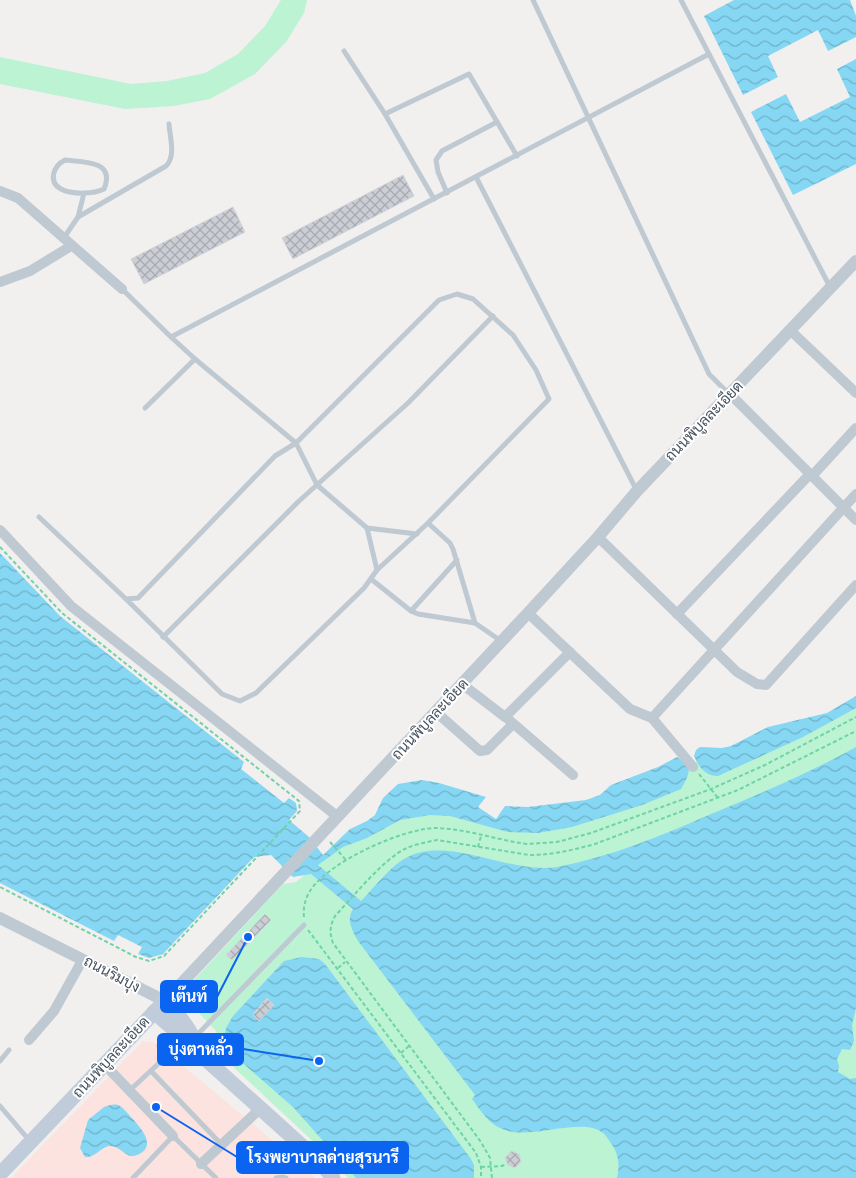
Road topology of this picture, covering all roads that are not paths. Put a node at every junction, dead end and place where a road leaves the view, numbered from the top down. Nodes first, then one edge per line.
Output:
1 (533, 0) edge
2 (681, 0) edge
3 (344, 51) dead end
4 (709, 54) junction
5 (384, 114) junction
6 (588, 118) junction
7 (497, 122) junction
8 (169, 124) dead end
9 (517, 156) junction
10 (476, 178) junction
11 (0, 191) edge
12 (84, 193) junction
13 (447, 193) junction
14 (434, 199) junction
15 (78, 217) junction
16 (67, 242) junction
17 (856, 261) edge
18 (0, 282) edge
19 (830, 287) junction
20 (122, 289) joint
21 (493, 316) junction
22 (790, 330) junction
23 (170, 337) junction
24 (195, 359) junction
25 (856, 393) edge
26 (730, 394) junction
27 (145, 408) dead end
28 (856, 428) edge
29 (296, 443) junction
30 (811, 475) junction
31 (317, 485) junction
32 (637, 491) junction
33 (856, 494) edge
34 (844, 508) junction
35 (39, 516) dead end
36 (856, 520) edge
37 (428, 523) junction
38 (367, 528) junction
39 (0, 530) edge
40 (417, 534) junction
41 (598, 537) junction
42 (457, 560) junction
43 (377, 570) junction
44 (371, 579) junction
45 (856, 585) edge
46 (126, 599) junction
47 (411, 611) junction
48 (528, 613) junction
49 (676, 614) junction
50 (475, 624) junction
51 (163, 637) junction
52 (501, 642) junction
53 (714, 650) junction
54 (570, 652) junction
55 (462, 684) junction
56 (436, 712) junction
57 (652, 718) junction
58 (509, 720) junction
59 (693, 767) road end
60 (573, 775) dead end
61 (338, 817) junction
62 (0, 918) edge
63 (304, 924) road end
64 (83, 959) junction
65 (160, 1007) junction
66 (190, 1038) junction
67 (30, 1040) dead end
68 (9, 1050) dead end
69 (0, 1061) edge
70 (105, 1064) junction
71 (150, 1070) junction
72 (130, 1090) junction
73 (0, 1106) edge
74 (261, 1108) junction
75 (173, 1136) junction
76 (31, 1142) junction
77 (222, 1145) junction
78 (201, 1164) junction
79 (0, 1173) edge
80 (133, 1178) edge
81 (216, 1178) edge
82 (276, 1178) edge
83 (286, 1178) edge
84 (333, 1178) edge

1 - 6 lane
2 - 4 lane
3 - 5 lane
4 - 6 lane
4 - 19 lane
5 - 7 lane
5 - 14 lane
6 - 9 lane
6 - 26 lane
7 - 9 lane
7 - 13 lane
8 - 15 lane
9 - 10 lane
10 - 13 lane
10 - 32 lane
11 - 16 street
12 - 12 lane
12 - 15 lane
13 - 14 lane
14 - 23 lane
15 - 16 lane
16 - 18 street
16 - 20 street
17 - 19 street, ถนนพิบูลละเอียด
19 - 22 street, ถนนพิบูลละเอียด
20 - 23 lane
21 - 29 lane
21 - 31 lane
21 - 37 lane
22 - 25 street
22 - 26 street, ถนนพิบูลละเอียด
23 - 24 lane
24 - 27 lane
24 - 29 lane
26 - 30 street
26 - 32 street, ถนนพิบูลละเอียด
28 - 30 street
29 - 31 lane
29 - 46 lane
30 - 34 street
30 - 49 street
31 - 38 lane
31 - 51 lane
32 - 41 street, ถนนพิบูลละเอียด
33 - 34 street
34 - 36 street
34 - 53 street
35 - 46 lane
37 - 40 lane
37 - 42 lane
38 - 40 lane
38 - 43 lane
39 - 61 street
40 - 43 lane
41 - 48 street, ถนนพิบูลละเอียด
41 - 49 street
42 - 47 lane
42 - 50 lane
43 - 44 lane
44 - 47 lane
44 - 51 lane
45 - 53 street
46 - 51 lane
47 - 50 lane
48 - 52 street, ถนนพิบูลละเอียด
48 - 54 street
49 - 53 street
50 - 52 lane
52 - 55 street, ถนนพิบูลละเอียด
53 - 57 street
54 - 57 street
54 - 58 street
55 - 56 street, ถนนพิบูลละเอียด
55 - 58 street
56 - 58 street
56 - 61 street, ถนนพิบูลละเอียด
57 - 59 street
58 - 60 street
61 - 65 street, ถนนพิบูลละเอียด
62 - 64 street, ถนนริมบุ่ง
63 - 66 lane
64 - 65 street, ถนนริมบุ่ง
64 - 67 street
65 - 66 main road, ถนนริมบุ่ง
65 - 70 main road, ถนนพิบูลละเอียด
66 - 71 lane
66 - 74 main road, ถนนริมบุ่ง
68 - 69 lane
70 - 72 street
70 - 76 main road, ถนนพิบูลละเอียด
71 - 72 lane
71 - 77 lane
72 - 75 street
73 - 76 lane
74 - 77 street
74 - 84 main road, ถนนริมบุ่ง
75 - 78 lane
75 - 80 lane
76 - 79 main road, ถนนพิบูลละเอียด
77 - 78 street
78 - 81 lane
82 - 83 lane

